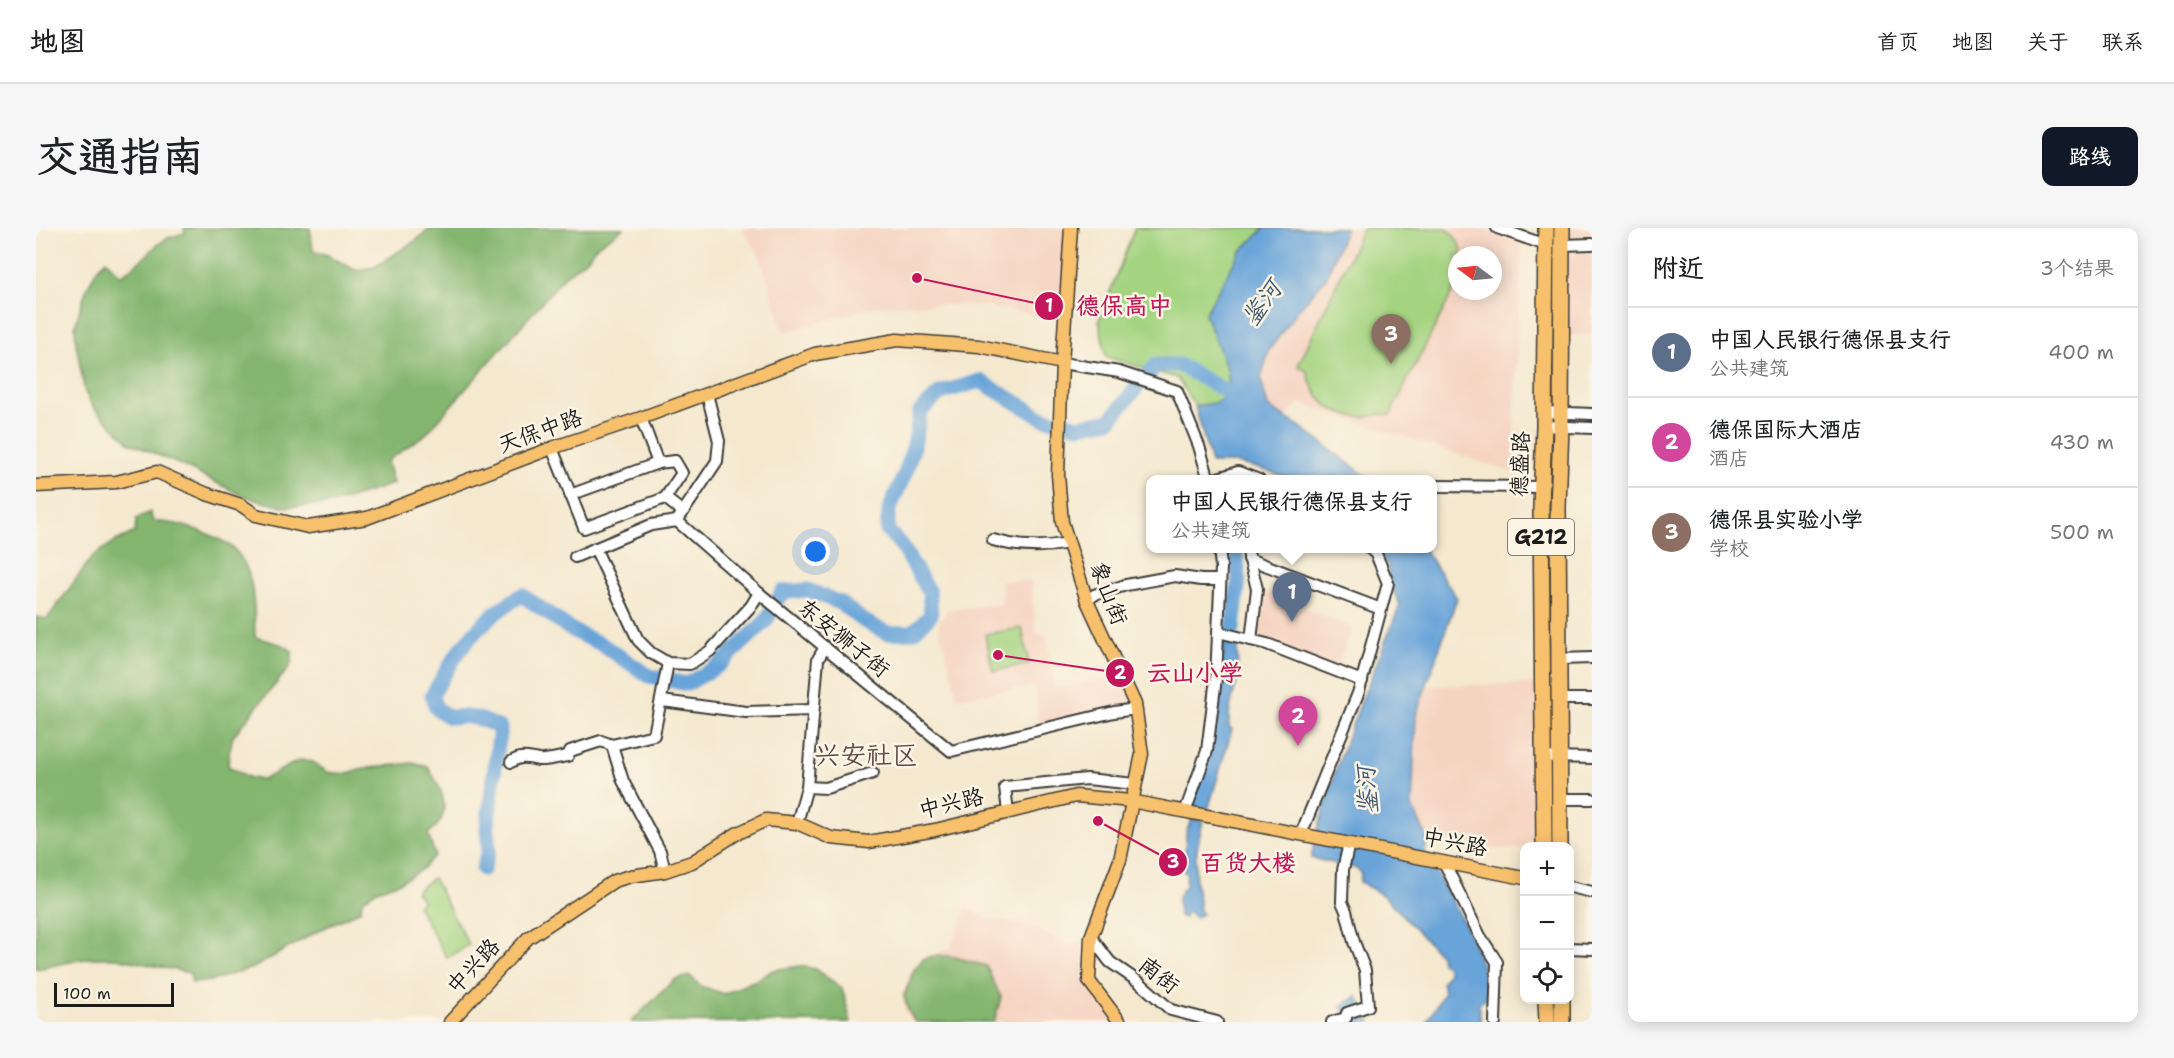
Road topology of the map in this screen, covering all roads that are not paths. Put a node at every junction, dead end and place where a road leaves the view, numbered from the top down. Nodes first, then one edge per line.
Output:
1 (1071, 228) edge
2 (1497, 228) edge
3 (1546, 228) edge
4 (1562, 228) edge
5 (1592, 244) edge
6 (1562, 245) junction
7 (1546, 246) junction
8 (1062, 363) junction
9 (707, 394) junction
10 (1592, 414) edge
11 (641, 418) junction
12 (1544, 419) junction
13 (1561, 420) junction
14 (1592, 428) edge
15 (552, 448) junction
16 (658, 463) junction
17 (1208, 475) edge
18 (36, 486) edge
19 (1437, 486) edge
20 (1542, 487) junction
21 (570, 495) junction
22 (665, 498) junction
23 (680, 516) junction
24 (993, 540) dead end
25 (1069, 543) junction
26 (595, 548) junction
27 (1219, 553) edge
28 (1375, 553) edge
29 (1248, 554) edge
30 (575, 557) dead end
31 (1220, 580) junction
32 (759, 593) junction
33 (1087, 601) junction
34 (1381, 609) junction
35 (1218, 632) junction
36 (1251, 640) junction
37 (825, 647) junction
38 (1592, 658) edge
39 (1560, 659) junction
40 (668, 663) junction
41 (1362, 681) junction
42 (1560, 699) junction
43 (1592, 699) edge
44 (662, 701) junction
45 (1136, 709) junction
46 (813, 710) junction
47 (612, 745) junction
48 (1543, 757) junction
49 (1560, 757) junction
50 (1592, 758) edge
51 (511, 762) dead end
52 (873, 773) dead end
53 (1135, 784) junction
54 (807, 787) junction
55 (1560, 799) junction
56 (1592, 799) edge
57 (1131, 801) junction
58 (1008, 812) junction
59 (1185, 812) junction
60 (797, 823) junction
61 (1306, 835) junction
62 (1544, 842) edge
63 (1560, 842) edge
64 (1348, 843) junction
65 (1444, 862) junction
66 (665, 871) junction
67 (1520, 877) edge
68 (1574, 888) edge
69 (1592, 892) edge
70 (1091, 937) junction
71 (1574, 948) edge
72 (1592, 949) edge
73 (1546, 1004) edge
74 (1562, 1004) edge
75 (450, 1022) edge
76 (1120, 1022) edge
77 (1217, 1022) edge
78 (1332, 1022) edge
79 (1495, 1022) edge
80 (1547, 1022) edge
81 (1562, 1022) edge

1 - 8 main road, 象山街
2 - 7 street
3 - 7 highway, 德盛路 / G212
4 - 6 highway, G212
5 - 6 street
6 - 13 highway, G212
7 - 12 highway, 德盛路 / G212
8 - 9 main road, 天保中路
8 - 17 street
8 - 25 main road, 象山街
9 - 11 main road, 天保中路
9 - 23 street
10 - 13 street
11 - 15 main road, 天保中路
11 - 16 street
12 - 13 street
12 - 20 highway, 德盛路 / G212
13 - 14 street
13 - 39 highway, G212
15 - 18 main road, 天保中路
15 - 21 street
16 - 21 street
16 - 22 street
19 - 20 street
20 - 48 highway, 德盛路 / G212
21 - 22 street
22 - 23 street, 东安狮子街
23 - 26 street
23 - 32 street, 东安狮子街
24 - 25 street
25 - 33 main road, 象山街
26 - 30 street
26 - 40 street
27 - 31 street
28 - 34 street
29 - 34 street
29 - 36 street
31 - 33 street
31 - 35 street
32 - 37 street, 东安狮子街
32 - 40 street
33 - 45 main road, 象山街
34 - 41 street
35 - 36 street
35 - 59 street
36 - 41 street
37 - 45 street, 东安狮子街
37 - 46 street
38 - 39 street
39 - 42 highway, G212
40 - 44 street
41 - 61 street
42 - 43 street
42 - 49 highway, G212
44 - 46 street
44 - 47 street
45 - 53 main road, 象山街
46 - 54 street
47 - 51 street
47 - 66 street
48 - 49 street
48 - 62 highway, 德盛路 / G212
49 - 50 street
49 - 55 highway, G212
52 - 54 street
53 - 57 main road, 象山街
53 - 58 street
54 - 60 street
55 - 56 street
55 - 63 highway, G212
57 - 58 main road, 中兴路
57 - 59 main road, 中兴路
57 - 70 main road, 象山街
58 - 60 main road, 中兴路
59 - 61 main road, 中兴路
60 - 66 main road, 中兴路
61 - 64 main road, 中兴路
64 - 65 main road, 中兴路
64 - 78 street
65 - 67 main road, 中兴路
65 - 79 street
66 - 75 main road, 中兴路
68 - 69 street
70 - 76 main road, 象山街
70 - 77 street, 南街
71 - 72 street
73 - 80 highway
74 - 81 highway

